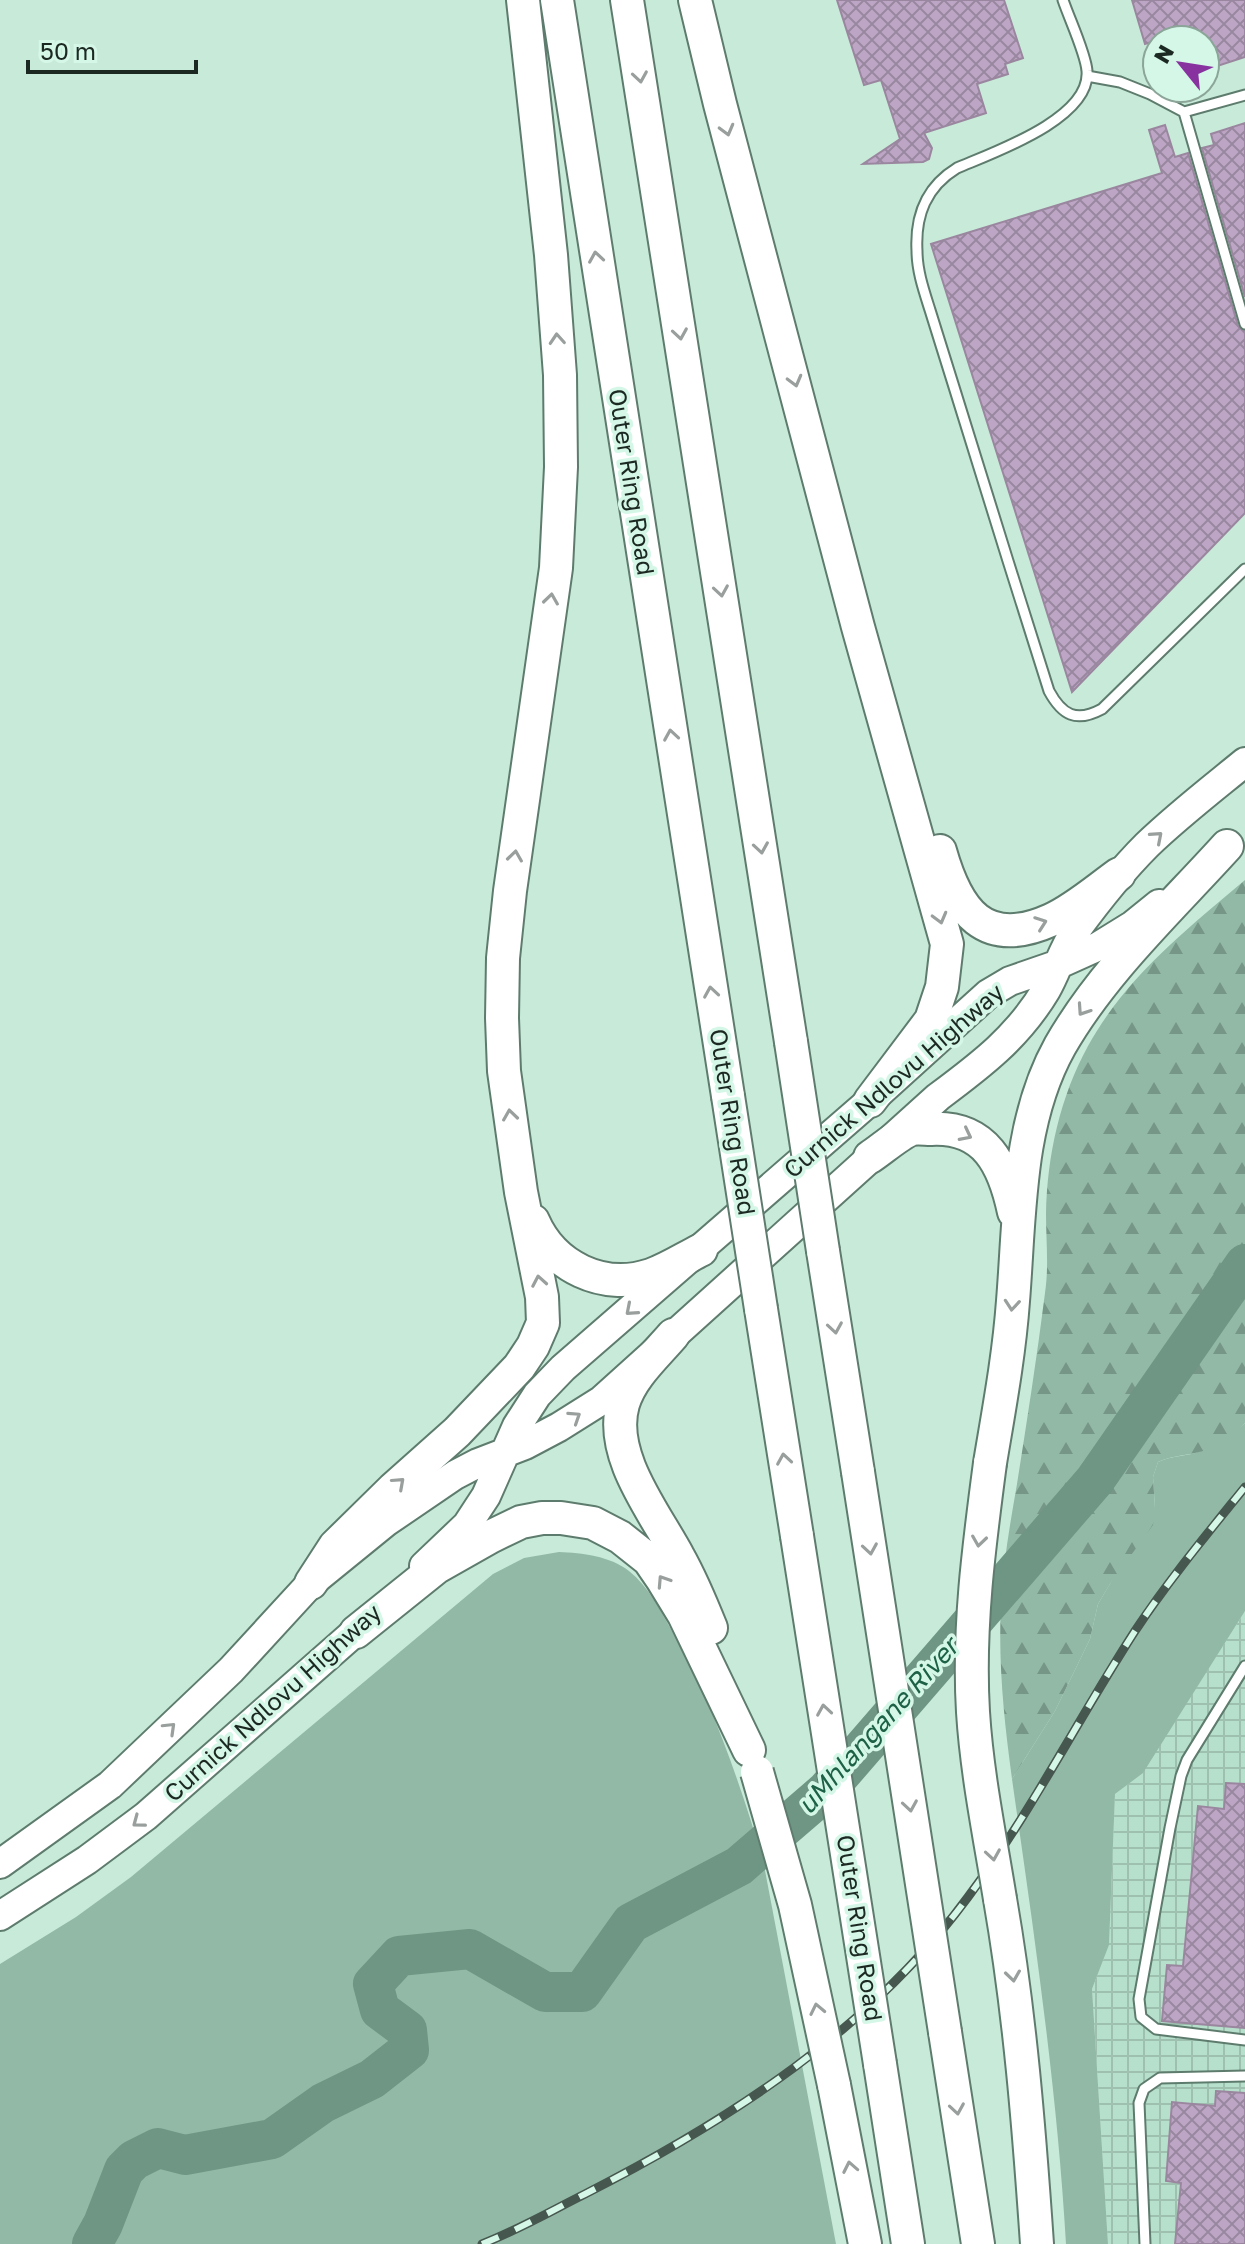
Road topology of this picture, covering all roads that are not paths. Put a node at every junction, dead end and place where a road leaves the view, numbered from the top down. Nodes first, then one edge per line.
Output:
1 (523, 0) edge
2 (557, 0) edge
3 (627, 0) edge
4 (695, 0) edge
5 (1063, 0) edge
6 (1087, 73) junction
7 (1245, 95) edge
8 (1184, 112) junction
9 (1245, 324) edge
10 (1245, 569) edge
11 (858, 627) junction
12 (1245, 762) edge
13 (1236, 839) edge
14 (1119, 874) junction
15 (1059, 964) junction
16 (870, 1101) junction
17 (870, 1157) junction
18 (521, 1192) junction
19 (1017, 1227) junction
20 (701, 1250) junction
21 (673, 1335) junction
22 (506, 1453) junction
23 (311, 1583) junction
24 (356, 1632) junction
25 (1245, 1666) edge
26 (753, 1761) junction
27 (0, 1864) edge
28 (0, 1916) edge
29 (1245, 2040) edge
30 (1245, 2076) edge
31 (865, 2244) edge
32 (908, 2244) edge
33 (978, 2244) edge
34 (1037, 2244) edge
35 (1145, 2244) edge

18 -> 1 highway
32 -> 2 highway, Outer Ring Road, bridge
3 -> 33 highway, bridge
4 -> 11 highway
5 - 6 lane
6 - 8 lane
6 - 10 lane
7 - 8 lane
8 - 9 lane
11 -> 14 highway
11 -> 16 highway
14 -> 12 main road, Curnick Ndlovu Highway
13 - 15 main road, Curnick Ndlovu Highway
13 -> 19 highway
14 - 15 main road, Curnick Ndlovu Highway
15 - 16 main road, Curnick Ndlovu Highway
15 - 17 main road, Curnick Ndlovu Highway
16 - 20 main road, Curnick Ndlovu Highway
17 -> 19 highway
17 - 21 main road, Curnick Ndlovu Highway
18 - 20 highway
23 -> 18 highway
19 -> 34 highway, bridge
20 -> 22 main road, Curnick Ndlovu Highway
22 -> 21 main road, Curnick Ndlovu Highway
21 - 26 highway
22 - 23 main road, Curnick Ndlovu Highway
22 - 24 main road, Curnick Ndlovu Highway
27 -> 23 main road, Curnick Ndlovu Highway
26 -> 24 highway
24 -> 28 main road, Curnick Ndlovu Highway
25 - 29 lane
31 -> 26 highway, bridge
30 - 35 lane

